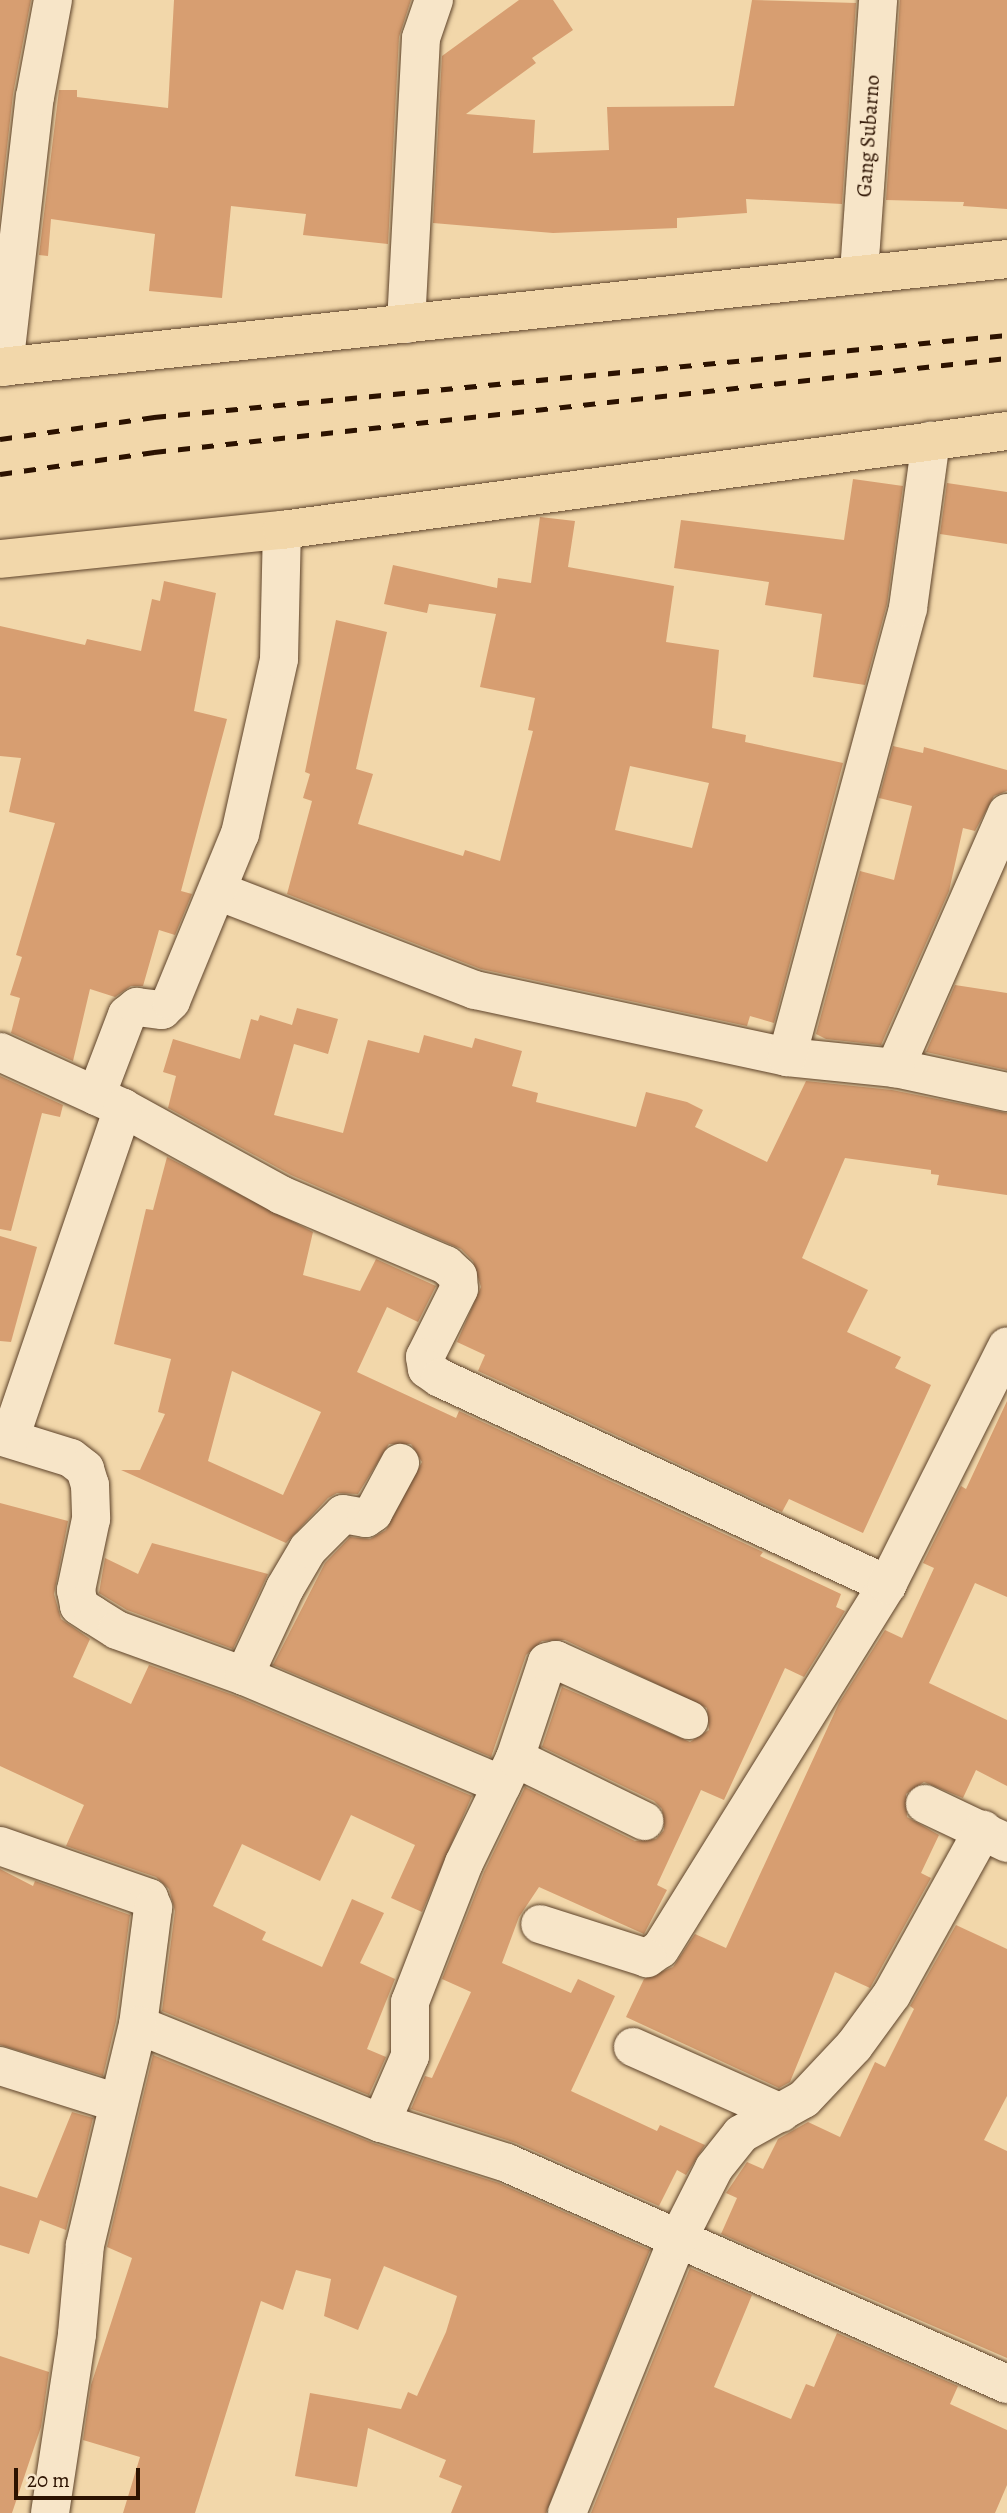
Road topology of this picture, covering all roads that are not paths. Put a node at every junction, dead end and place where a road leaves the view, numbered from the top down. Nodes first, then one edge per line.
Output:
1 (53, 0) edge
2 (433, 0) edge
3 (878, 0) edge
4 (1007, 259) edge
5 (859, 273) junction
6 (405, 324) junction
7 (2, 367) edge
8 (1007, 431) edge
9 (931, 441) junction
10 (282, 530) junction
11 (0, 559) edge
12 (1007, 813) edge
13 (218, 891) junction
14 (0, 1052) edge
15 (787, 1056) junction
16 (895, 1068) junction
17 (1007, 1092) edge
18 (110, 1102) junction
19 (1007, 1346) edge
20 (5, 1437) edge
21 (400, 1463) dead end
22 (887, 1585) junction
23 (244, 1676) junction
24 (689, 1720) dead end
25 (508, 1772) junction
26 (925, 1804) dead end
27 (644, 1821) dead end
28 (995, 1837) edge
29 (0, 1846) edge
30 (540, 1924) dead end
31 (138, 2025) junction
32 (633, 2048) dead end
33 (0, 2067) edge
34 (117, 2103) junction
35 (780, 2112) junction
36 (381, 2123) junction
37 (677, 2241) junction
38 (1007, 2384) edge
39 (56, 2512) edge
40 (567, 2513) edge

1 - 7 street
2 - 6 street
3 - 5 street, Gang Subarno
4 - 5 main road
5 - 6 main road
6 - 7 main road
8 - 9 main road
9 - 10 main road
9 - 15 street
10 - 11 main road
10 - 13 street
12 - 16 street
13 - 15 street
13 - 18 street
14 - 18 street
15 - 16 street
16 - 17 street
18 - 20 street
18 - 22 street
19 - 22 street
20 - 23 street
21 - 23 street
22 - 30 street
23 - 25 street
24 - 25 street
25 - 27 street
25 - 36 street
26 - 28 street
28 - 35 street
29 - 31 street
31 - 34 street
31 - 36 street
32 - 35 street
33 - 34 street
34 - 39 street
35 - 37 street
36 - 37 street
37 - 38 street
37 - 40 street

